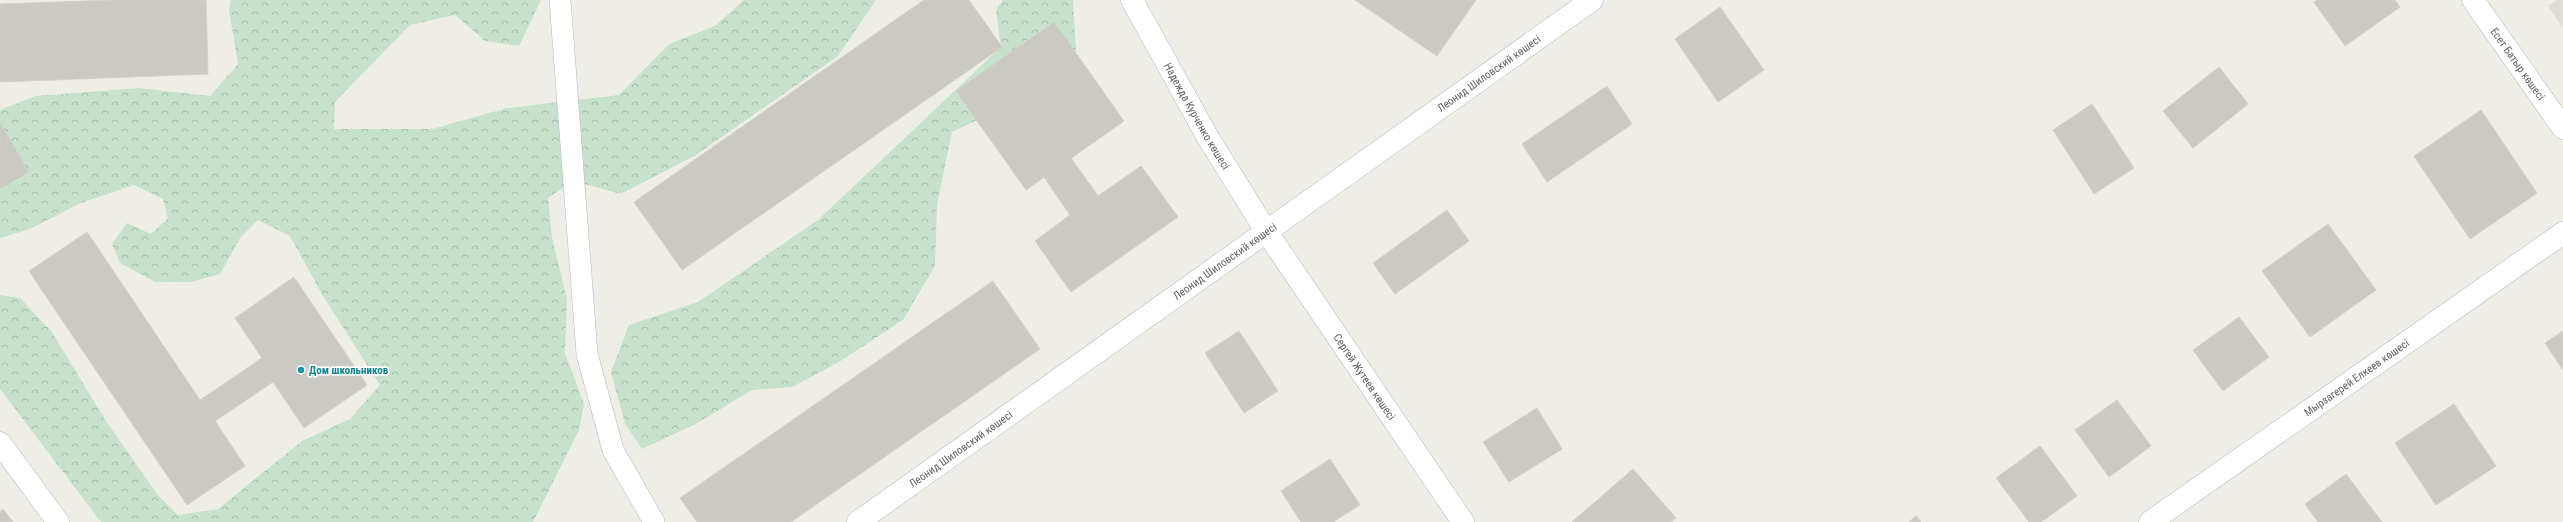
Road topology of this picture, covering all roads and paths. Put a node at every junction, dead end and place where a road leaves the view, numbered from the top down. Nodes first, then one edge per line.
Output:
1 (560, 0) edge
2 (1132, 0) edge
3 (1592, 0) edge
4 (2473, 0) edge
5 (2563, 128) edge
6 (1266, 231) junction
7 (2563, 233) edge
8 (0, 443) edge
9 (864, 520) edge
10 (58, 522) edge
11 (654, 522) edge
12 (1463, 522) edge
13 (2150, 522) edge

1 - 11 lane
2 - 6 street, Надежда Курченко көшесі
3 - 6 street, Леонид Шиловский көшесі
4 - 5 street, Есет Батыр көшесі
6 - 9 street, Леонид Шиловский көшесі
6 - 12 street, Сергей Жутеев көшесі
7 - 13 street, Мырзагерей Елкеев көшесі
8 - 10 street

